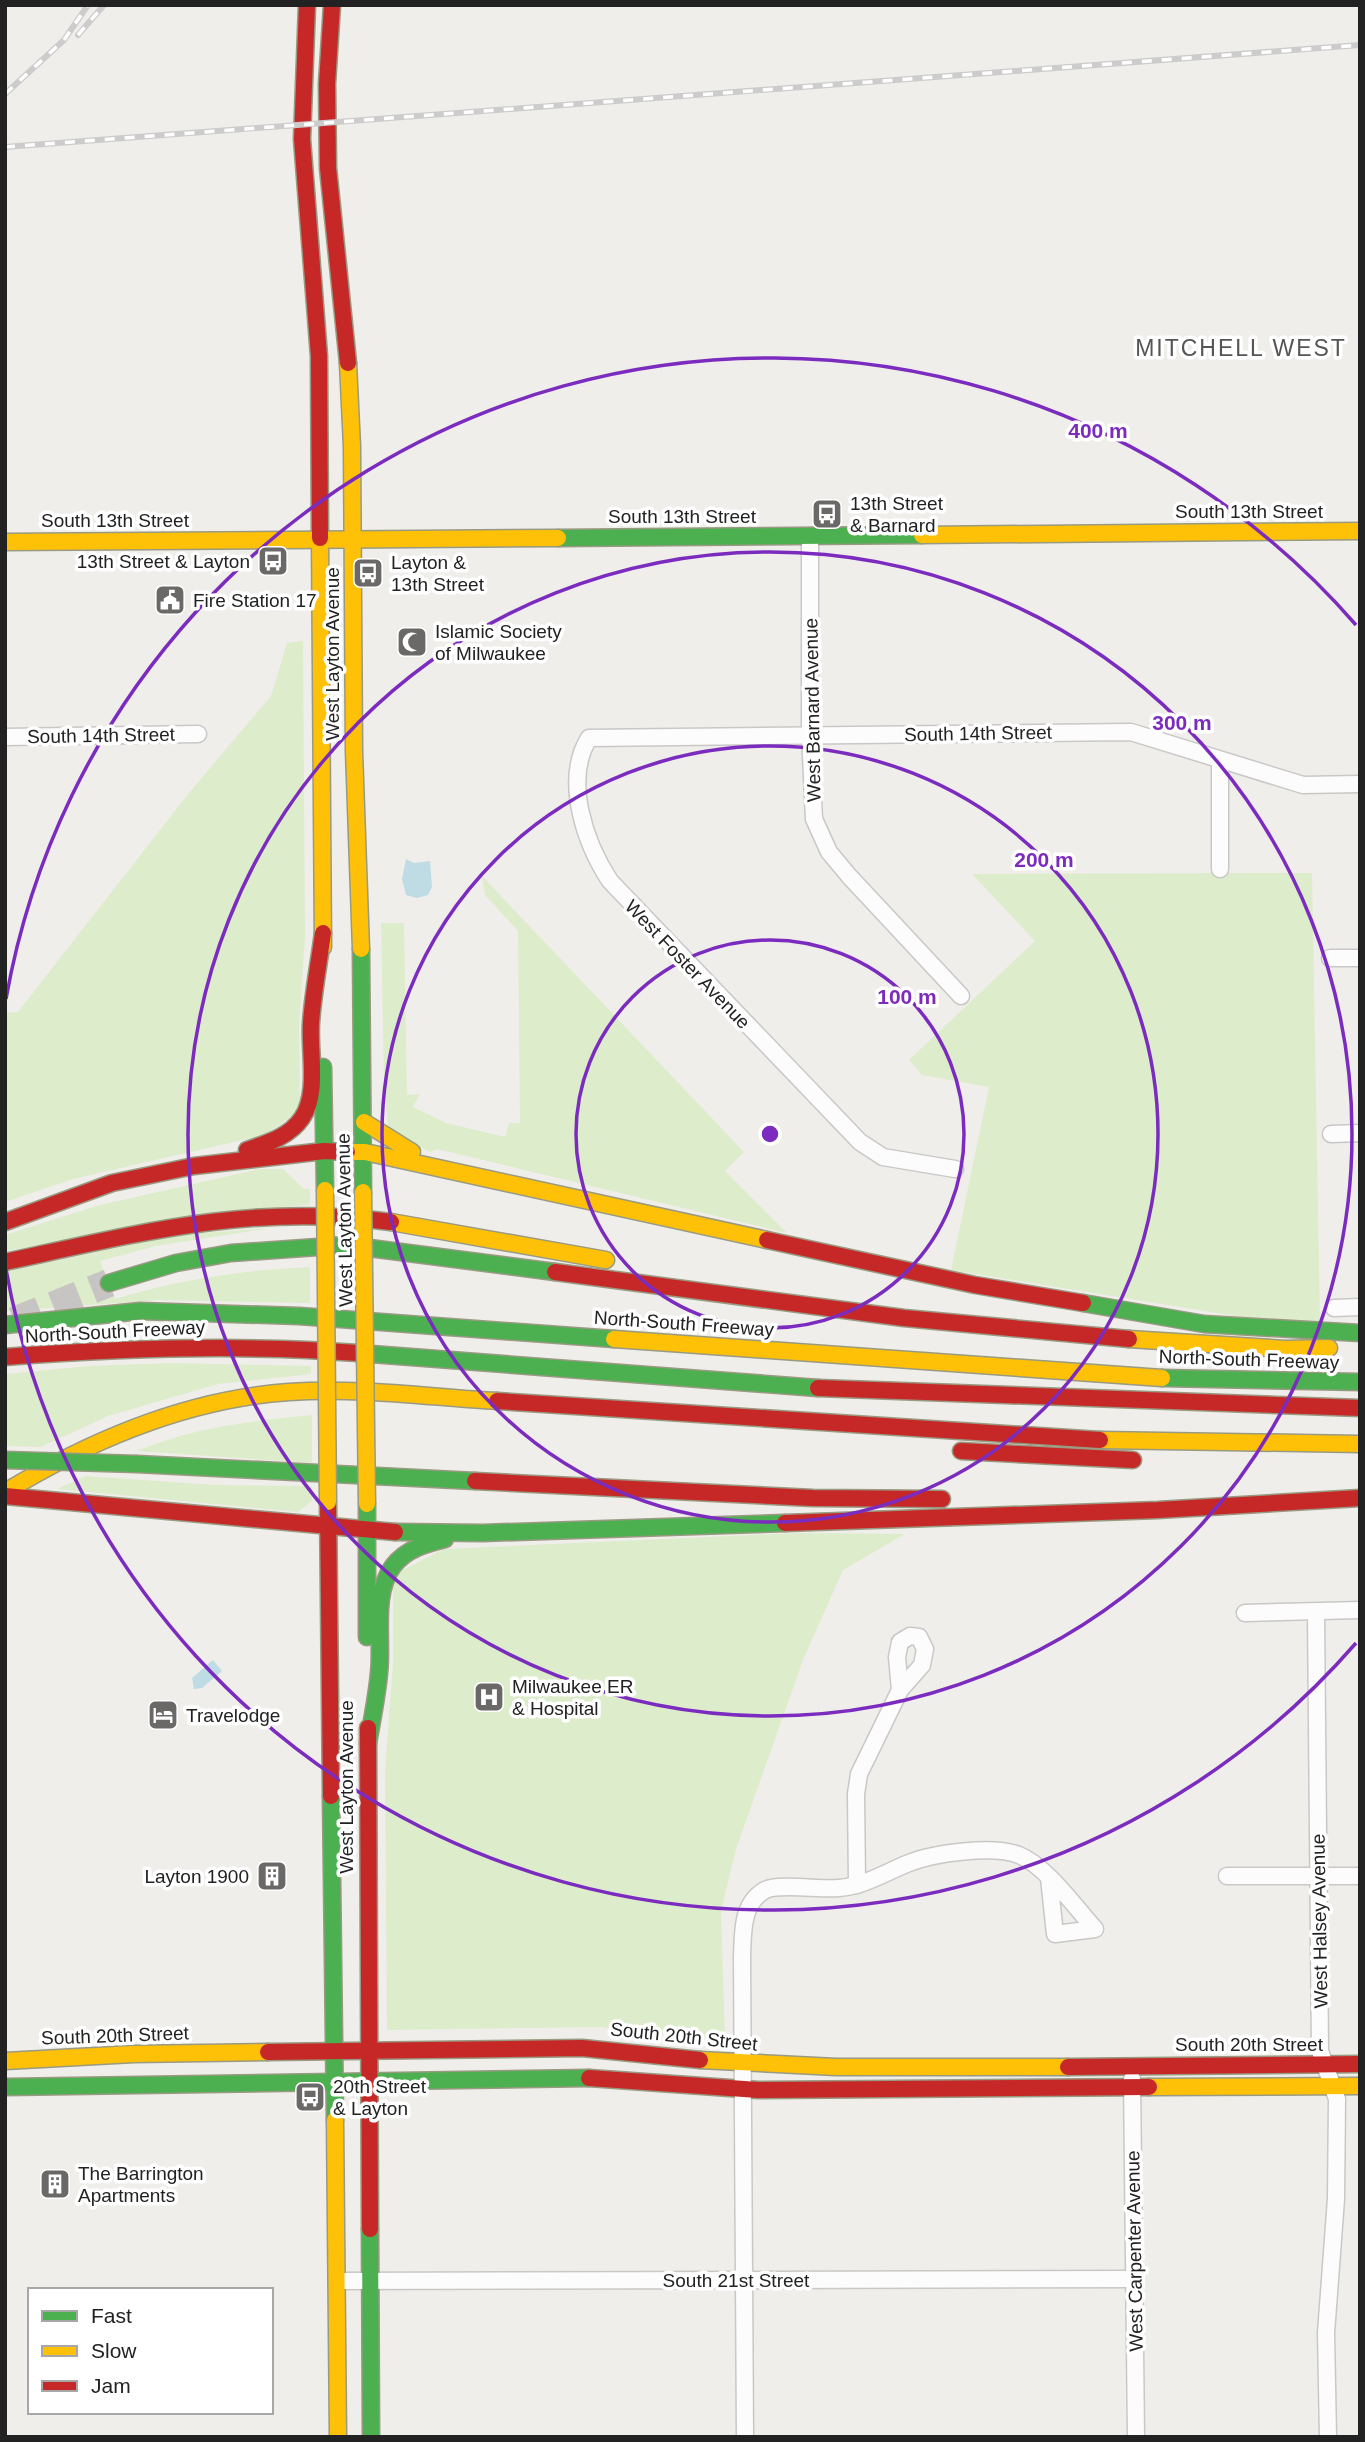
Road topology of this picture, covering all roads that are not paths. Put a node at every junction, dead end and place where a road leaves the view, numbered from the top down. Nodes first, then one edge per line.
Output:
1 (307, 5) edge
2 (332, 5) edge
3 (1360, 531) edge
4 (810, 536) junction
5 (321, 539) junction
6 (352, 540) junction
7 (5, 542) edge
8 (198, 734) dead end
9 (810, 735) junction
10 (5, 737) edge
11 (589, 738) joint
12 (1220, 762) junction
13 (1360, 784) edge
14 (1220, 869) dead end
15 (323, 933) junction
16 (1330, 958) dead end
17 (1360, 958) edge
18 (961, 996) dead end
19 (364, 1122) junction
20 (1331, 1133) dead end
21 (1360, 1133) edge
22 (324, 1151) junction
23 (365, 1152) junction
24 (194, 1166) junction
25 (440, 1166) junction
26 (955, 1169) dead end
27 (5, 1222) edge
28 (5, 1262) edge
29 (109, 1283) tunnel mouth
30 (1360, 1307) edge
31 (1334, 1308) dead end
32 (904, 1318) junction
33 (5, 1325) edge
34 (1360, 1333) edge
35 (1360, 1347) edge
36 (5, 1357) edge
37 (1360, 1382) edge
38 (1360, 1408) edge
39 (854, 1425) junction
40 (896, 1442) dead end
41 (1360, 1444) edge
42 (948, 1450) dead end
43 (5, 1460) edge
44 (1154, 1461) dead end
45 (5, 1494) edge
46 (1360, 1497) edge
47 (960, 1499) dead end
48 (987, 1499) dead end
49 (328, 1528) junction
50 (367, 1532) junction
51 (483, 1533) junction
52 (1360, 1610) edge
53 (1316, 1612) junction
54 (1245, 1613) dead end
55 (900, 1690) dead end
56 (368, 1743) junction
57 (1227, 1876) dead end
58 (1319, 1876) junction
59 (1360, 1876) edge
60 (1049, 1878) dead end
61 (857, 1885) junction
62 (368, 2050) junction
63 (334, 2051) junction
64 (5, 2061) edge
65 (742, 2064) junction
66 (1360, 2064) edge
67 (1324, 2065) junction
68 (1132, 2066) junction
69 (369, 2081) junction
70 (334, 2082) junction
71 (1360, 2086) edge
72 (5, 2087) edge
73 (1333, 2087) junction
74 (743, 2088) junction
75 (1132, 2088) junction
76 (1134, 2279) junction
77 (744, 2280) junction
78 (337, 2281) junction
79 (370, 2281) junction
80 (338, 2437) edge
81 (371, 2437) edge
82 (745, 2437) edge
83 (1136, 2437) edge
84 (1328, 2437) edge

1 - 5 main road, West Layton Avenue
2 - 6 main road, West Layton Avenue
3 - 4 main road, South 13th Street
4 - 6 main road, South 13th Street
4 - 9 street, West Barnard Avenue
5 - 6 main road, South 13th Street
5 - 7 main road, South 13th Street
5 - 15 main road, West Layton Avenue
6 - 19 main road, West Layton Avenue
8 - 10 street, South 14th Street
9 - 11 street, South 14th Street
9 - 12 street, South 14th Street
9 - 18 street, West Barnard Avenue
11 - 26 street, West Foster Avenue
12 - 13 street, South 14th Street
12 - 14 street
15 - 22 main road, West Layton Avenue
15 - 24 main road
16 - 17 street
19 - 23 main road, West Layton Avenue
19 - 25 main road
20 - 21 street
22 - 23 main road
22 - 24 main road
22 - 49 main road, West Layton Avenue, bridge
23 - 25 main road
23 - 50 main road, West Layton Avenue, bridge
24 - 27 main road
25 - 34 main road
28 - 32 main road
29 - 32 main road
30 - 31 street
32 - 35 main road
33 - 37 main road, North-South Freeway
36 - 38 main road, North-South Freeway
39 - 40 main road
39 - 41 main road
39 - 45 main road
42 - 44 main road
43 - 47 main road, bridge
45 - 49 main road
46 - 48 main road
46 - 51 main road
49 - 50 main road
49 - 63 main road, West Layton Avenue
50 - 51 main road
50 - 56 main road, West Layton Avenue
51 - 56 main road
52 - 53 street
53 - 54 street
53 - 58 street, West Halsey Avenue
55 - 61 street
56 - 62 main road, West Layton Avenue
57 - 58 street
58 - 59 street
58 - 67 street, West Halsey Avenue
60 - 61 street
61 - 65 street
62 - 63 main road, South 20th Street
62 - 65 main road, South 20th Street
62 - 69 main road, West Layton Avenue
63 - 64 main road, South 20th Street
63 - 70 main road, West Layton Avenue
65 - 68 main road, South 20th Street
65 - 74 street
66 - 67 main road, South 20th Street
67 - 68 main road, South 20th Street
67 - 73 street, West Halsey Avenue
68 - 75 street, West Carpenter Avenue
69 - 70 main road
69 - 74 main road
69 - 79 main road, West Layton Avenue
70 - 72 main road
70 - 78 main road, West Layton Avenue
71 - 73 main road
73 - 75 main road
73 - 84 street, West Halsey Avenue
74 - 75 main road
74 - 77 street
75 - 76 street, West Carpenter Avenue
76 - 77 street, South 21st Street
76 - 83 street, West Carpenter Avenue
77 - 79 street, South 21st Street
77 - 82 street
78 - 79 street, South 21st Street
78 - 80 main road, West Layton Avenue
79 - 81 main road, West Layton Avenue

